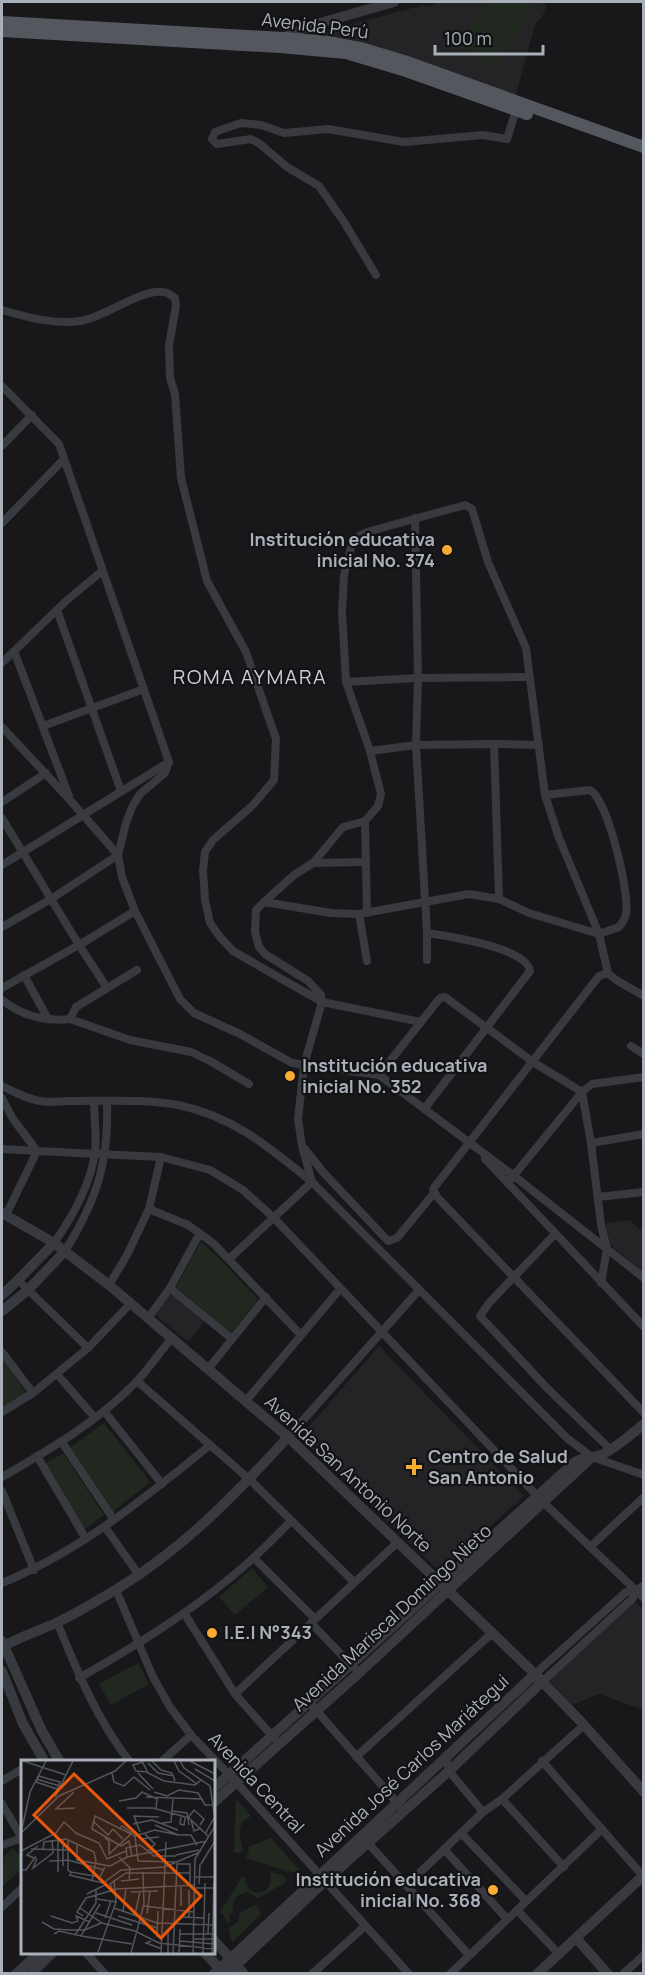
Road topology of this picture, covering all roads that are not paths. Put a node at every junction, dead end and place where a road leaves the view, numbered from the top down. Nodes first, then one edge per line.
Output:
1 (394, 2) edge
2 (2, 22) edge
3 (2, 31) edge
4 (282, 42) junction
5 (516, 110) junction
6 (644, 147) edge
7 (644, 155) edge
8 (376, 275) dead end
9 (2, 310) edge
10 (2, 386) edge
11 (32, 415) junction
12 (2, 446) edge
13 (64, 459) junction
14 (415, 518) junction
15 (2, 523) edge
16 (102, 571) junction
17 (57, 610) junction
18 (14, 651) junction
19 (2, 663) edge
20 (529, 677) junction
21 (418, 678) junction
22 (346, 682) junction
23 (144, 689) junction
24 (92, 707) junction
25 (43, 726) junction
26 (2, 727) edge
27 (5, 737) edge
28 (494, 744) junction
29 (416, 745) junction
30 (539, 745) junction
31 (370, 751) junction
32 (169, 762) junction
33 (46, 773) junction
34 (121, 791) junction
35 (545, 795) junction
36 (70, 800) junction
37 (2, 802) edge
38 (83, 815) junction
39 (2, 818) edge
40 (364, 821) junction
41 (22, 853) junction
42 (118, 855) junction
43 (365, 862) junction
44 (313, 863) junction
45 (2, 865) edge
46 (51, 899) junction
47 (499, 899) junction
48 (264, 902) junction
49 (424, 903) junction
50 (135, 911) junction
51 (363, 913) junction
52 (2, 927) edge
53 (427, 933) junction
54 (599, 934) junction
55 (79, 945) junction
56 (427, 960) dead end
57 (367, 961) dead end
58 (137, 970) dead end
59 (608, 974) junction
60 (24, 975) junction
61 (2, 988) edge
62 (107, 988) junction
63 (644, 996) edge
64 (2, 1000) edge
65 (322, 1002) junction
66 (48, 1019) junction
67 (69, 1019) junction
68 (421, 1022) junction
69 (485, 1028) junction
70 (631, 1046) dead end
71 (644, 1054) edge
72 (533, 1062) junction
73 (304, 1065) junction
74 (379, 1075) junction
75 (644, 1077) edge
76 (249, 1084) dead end
77 (2, 1086) edge
78 (582, 1092) junction
79 (2, 1098) edge
80 (94, 1101) junction
81 (107, 1101) junction
82 (425, 1108) junction
83 (13, 1119) junction
84 (2, 1120) edge
85 (644, 1134) edge
86 (469, 1143) junction
87 (591, 1143) junction
88 (302, 1146) junction
89 (2, 1149) edge
90 (38, 1150) junction
91 (95, 1153) junction
92 (105, 1154) junction
93 (161, 1157) junction
94 (514, 1176) junction
95 (312, 1182) junction
96 (508, 1183) junction
97 (644, 1192) edge
98 (434, 1193) junction
99 (597, 1197) junction
100 (149, 1209) junction
101 (4, 1214) edge
102 (274, 1218) junction
103 (200, 1233) junction
104 (555, 1234) junction
105 (54, 1243) junction
106 (607, 1249) junction
107 (65, 1251) junction
108 (229, 1259) junction
109 (513, 1276) junction
110 (644, 1278) edge
111 (18, 1280) junction
112 (601, 1283) junction
113 (109, 1285) junction
114 (170, 1288) junction
115 (340, 1289) junction
116 (28, 1290) junction
117 (418, 1290) junction
118 (2, 1295) edge
119 (266, 1297) junction
120 (131, 1303) junction
121 (2, 1311) edge
122 (148, 1318) junction
123 (644, 1327) edge
124 (382, 1333) junction
125 (302, 1335) junction
126 (172, 1338) junction
127 (232, 1339) junction
128 (88, 1348) junction
129 (2, 1352) edge
130 (208, 1369) junction
131 (57, 1374) junction
132 (137, 1381) junction
133 (33, 1394) junction
134 (245, 1402) junction
135 (104, 1411) junction
136 (2, 1412) edge
137 (644, 1413) edge
138 (95, 1418) junction
139 (644, 1424) edge
140 (288, 1437) junction
141 (61, 1441) junction
142 (210, 1445) junction
143 (611, 1450) junction
144 (38, 1456) junction
145 (592, 1456) junction
146 (644, 1475) edge
147 (2, 1477) edge
148 (249, 1479) junction
149 (162, 1484) junction
150 (2, 1491) edge
151 (644, 1497) edge
152 (540, 1499) junction
153 (114, 1520) junction
154 (291, 1521) junction
155 (105, 1527) junction
156 (86, 1539) junction
157 (398, 1542) junction
158 (590, 1547) junction
159 (254, 1558) junction
160 (34, 1570) junction
161 (139, 1575) junction
162 (354, 1582) junction
163 (2, 1583) edge
164 (644, 1585) edge
165 (444, 1587) junction
166 (116, 1590) junction
167 (636, 1590) junction
168 (644, 1598) edge
169 (184, 1613) junction
170 (313, 1621) junction
171 (57, 1622) junction
172 (491, 1634) junction
173 (2, 1644) edge
174 (138, 1644) junction
175 (351, 1664) junction
176 (2, 1671) edge
177 (359, 1673) junction
178 (79, 1678) junction
179 (538, 1678) junction
180 (235, 1694) junction
181 (312, 1707) junction
182 (584, 1725) junction
183 (191, 1735) junction
184 (276, 1740) junction
185 (356, 1757) junction
186 (446, 1759) junction
187 (41, 1760) edge
188 (59, 1760) edge
189 (129, 1760) edge
190 (163, 1760) edge
191 (542, 1761) junction
192 (21, 1770) edge
193 (449, 1771) junction
194 (233, 1778) junction
195 (2, 1781) edge
196 (214, 1788) edge
197 (644, 1792) edge
198 (502, 1799) junction
199 (214, 1802) edge
200 (400, 1807) junction
201 (3, 1808) edge
202 (483, 1812) junction
203 (602, 1830) junction
204 (461, 1833) junction
205 (21, 1836) edge
206 (21, 1838) edge
207 (368, 1843) junction
208 (2, 1845) edge
209 (444, 1850) junction
210 (564, 1867) junction
211 (643, 1876) edge
212 (323, 1878) junction
213 (407, 1885) junction
214 (21, 1889) edge
215 (526, 1901) junction
216 (2, 1907) edge
217 (517, 1910) junction
218 (507, 1919) junction
219 (365, 1926) junction
220 (576, 1938) junction
221 (214, 1940) edge
222 (39, 1954) edge
223 (52, 1954) edge
224 (86, 1954) edge
225 (205, 1954) edge
226 (559, 1954) junction
227 (469, 1955) junction
228 (644, 1955) edge
229 (233, 1961) junction
230 (221, 1972) edge
231 (316, 1972) edge
232 (16, 1974) edge
233 (31, 1974) edge
234 (105, 1974) edge
235 (244, 1974) edge
236 (409, 1974) edge
237 (450, 1974) edge
238 (537, 1974) edge
239 (608, 1974) edge
240 (623, 1974) edge

1 - 4 street
2 - 4 main road, Avenida Perú
3 - 4 main road, Avenida Perú
4 - 5 main road, Avenida Perú
4 - 6 main road, Avenida Perú
5 - 7 main road, Avenida Perú
5 - 8 street
9 - 65 street
10 - 11 street
11 - 12 street
11 - 13 street
13 - 15 street
13 - 16 street
14 - 20 street
14 - 21 street
14 - 22 street
16 - 17 street
16 - 23 street
17 - 18 street
17 - 24 street
18 - 19 street
18 - 25 street
20 - 21 street
20 - 30 street
21 - 22 street
21 - 29 street
22 - 31 street
23 - 24 street
23 - 32 street
24 - 25 street
24 - 34 street
25 - 36 street
26 - 27 street
27 - 33 street
28 - 29 street
28 - 30 street
28 - 47 street
29 - 31 street
29 - 49 street
30 - 35 street
31 - 40 street
32 - 34 street
32 - 42 street
33 - 36 street
33 - 37 street
34 - 38 street
35 - 54 street
35 - 54 street
36 - 38 street
38 - 41 street
38 - 42 street
39 - 41 street
40 - 43 street
40 - 44 street
41 - 45 street
41 - 46 street
42 - 46 street
42 - 50 street
43 - 44 street
43 - 51 street
44 - 48 street
46 - 52 street
46 - 55 street
47 - 49 street
47 - 54 street
48 - 51 street
48 - 65 street
49 - 51 street
49 - 53 street
50 - 55 street
50 - 73 street
51 - 57 street
53 - 56 street
53 - 69 street
54 - 59 street
55 - 60 street
55 - 62 street
58 - 62 street
59 - 63 street
59 - 72 street
60 - 61 street
60 - 66 street
62 - 67 street
64 - 66 street
65 - 68 street
65 - 73 street
66 - 67 street
67 - 76 street
68 - 69 street
68 - 74 street
69 - 72 street
69 - 82 street
70 - 71 street
72 - 78 street
72 - 86 street
73 - 74 street
73 - 88 street
74 - 82 street
75 - 78 street
77 - 80 street
78 - 87 street
78 - 94 street
79 - 83 street
80 - 81 street
80 - 91 street
81 - 92 street
81 - 95 street
82 - 86 street
83 - 84 street
83 - 90 street
85 - 87 street
86 - 94 street
86 - 96 street
86 - 98 street
87 - 99 street
88 - 95 street
88 - 98 street
89 - 90 street
90 - 91 street
90 - 101 street
91 - 92 street
91 - 105 street
92 - 93 street
92 - 107 street
93 - 100 street
93 - 102 street
94 - 96 street
94 - 106 street
95 - 102 street
95 - 117 street
96 - 104 street
97 - 99 street
98 - 109 street
99 - 106 street
100 - 103 street
100 - 113 street
101 - 105 street, Avenida San Antonio Norte
102 - 108 street
102 - 115 street
103 - 108 street
103 - 114 street
104 - 109 street
104 - 112 street
105 - 107 street, Avenida San Antonio Norte
105 - 111 street
106 - 110 street
106 - 112 street
107 - 113 street, Avenida San Antonio Norte
107 - 116 street
108 - 119 street
109 - 137 street
109 - 143 street
111 - 116 street
111 - 118 street
112 - 123 street
113 - 120 street, Avenida San Antonio Norte
114 - 122 street
114 - 127 street
115 - 124 street
115 - 125 street
116 - 121 street
116 - 128 street
117 - 124 street
117 - 145 street
119 - 125 street
119 - 127 street
120 - 122 street, Avenida San Antonio Norte
120 - 128 street
122 - 126 street, Avenida San Antonio Norte
124 - 140 street
124 - 152 street
125 - 134 street
126 - 130 street, Avenida San Antonio Norte
126 - 132 street
127 - 130 street
128 - 131 street
129 - 133 street
130 - 134 street, Avenida San Antonio Norte
131 - 133 street
131 - 138 street
132 - 135 street
132 - 142 street
133 - 136 street
134 - 140 street, Avenida San Antonio Norte
135 - 138 street
135 - 149 street
138 - 141 street
139 - 143 street, Avenida Mariscal Domingo Nieto
140 - 148 street
140 - 157 street, Avenida San Antonio Norte
141 - 144 street
141 - 153 street
142 - 148 street
142 - 149 street
143 - 145 street, Avenida Mariscal Domingo Nieto
144 - 147 street
144 - 156 street
145 - 146 street
145 - 152 street, Avenida Mariscal Domingo Nieto
148 - 154 street
148 - 161 street
149 - 153 street
150 - 160 street
151 - 158 street
152 - 158 street
152 - 165 street, Avenida Mariscal Domingo Nieto
153 - 155 street
154 - 159 street
154 - 162 street
155 - 156 street
155 - 161 street
156 - 160 street
157 - 162 street
157 - 165 street, Avenida San Antonio Norte
158 - 167 street
159 - 169 street
159 - 170 street
160 - 163 street
161 - 166 street
162 - 170 street
164 - 167 street, Avenida José Carlos Mariátegui
165 - 172 street, Avenida San Antonio Norte
165 - 175 street, Avenida Mariscal Domingo Nieto
165 - 177 street, Avenida Mariscal Domingo Nieto
166 - 171 street
166 - 174 street, Avenida Central
167 - 168 street
167 - 179 street, Avenida José Carlos Mariátegui
169 - 174 street
169 - 180 street
170 - 175 street
170 - 180 street
171 - 173 street
171 - 178 street
172 - 179 street, Avenida San Antonio Norte
172 - 185 street
173 - 188 street
174 - 178 street
174 - 183 street, Avenida Central
175 - 177 street
175 - 181 street, Avenida Mariscal Domingo Nieto
176 - 187 street
177 - 181 street, Avenida Mariscal Domingo Nieto
178 - 189 street
179 - 182 street, Avenida San Antonio Norte
179 - 186 street, Avenida José Carlos Mariátegui
179 - 193 street, Avenida José Carlos Mariátegui
180 - 184 street
181 - 184 street, Avenida Mariscal Domingo Nieto
181 - 185 street
182 - 191 street
182 - 197 street, Avenida San Antonio Norte
183 - 190 street
183 - 194 street, Avenida Central
184 - 194 street, Avenida Mariscal Domingo Nieto
185 - 200 street
186 - 193 street
186 - 200 street, Avenida José Carlos Mariátegui
191 - 198 street
191 - 203 street
192 - 195 street
193 - 200 street, Avenida José Carlos Mariátegui
193 - 202 street
194 - 196 street, Avenida Mariscal Domingo Nieto
194 - 199 street, Avenida Mariscal Domingo Nieto
194 - 212 street, Avenida Central
198 - 202 street
198 - 210 street
200 - 207 street, Avenida José Carlos Mariátegui
200 - 212 street, Avenida José Carlos Mariátegui
201 - 205 street
202 - 204 street
203 - 210 street
203 - 211 street
204 - 209 street
204 - 215 street
206 - 208 street
207 - 212 street, Avenida José Carlos Mariátegui
207 - 213 street
209 - 213 street
209 - 218 street
210 - 215 street
211 - 220 street
212 - 219 street, Avenida Central
212 - 229 street, Avenida José Carlos Mariátegui
213 - 227 street
214 - 216 street
215 - 217 street
217 - 218 street
217 - 226 street
218 - 227 street
219 - 231 street
219 - 236 street, Avenida Central
220 - 226 street
220 - 239 street
221 - 229 street
222 - 232 street
223 - 233 street
224 - 234 street
225 - 230 street
226 - 238 street
227 - 237 street
228 - 240 street
229 - 230 street, Avenida José Carlos Mariátegui
229 - 235 street

